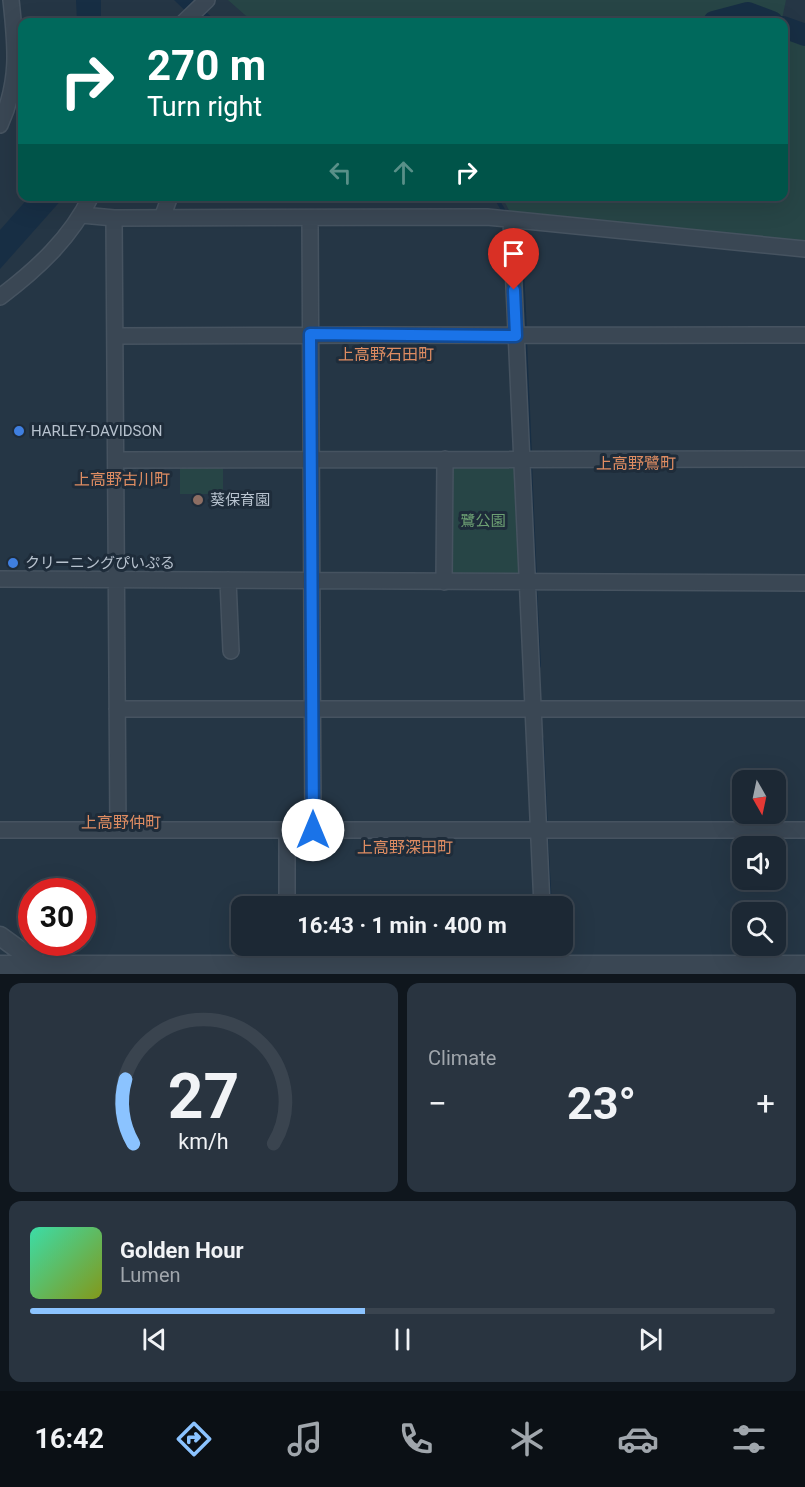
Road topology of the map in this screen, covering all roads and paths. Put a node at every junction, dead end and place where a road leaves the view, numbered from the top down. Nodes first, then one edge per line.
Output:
1 (11, 0) edge
2 (207, 0) edge
3 (188, 18) edge
4 (0, 125) edge
5 (89, 201) edge
6 (168, 201) edge
7 (82, 215) junction
8 (114, 218) junction
9 (162, 218) junction
10 (310, 218) junction
11 (511, 220) junction
12 (805, 249) edge
13 (0, 297) edge
14 (310, 334) junction
15 (805, 335) edge
16 (115, 336) junction
17 (516, 336) junction
18 (311, 459) junction
19 (445, 459) junction
20 (522, 459) junction
21 (805, 459) edge
22 (116, 460) junction
23 (0, 579) edge
24 (116, 580) junction
25 (228, 580) junction
26 (312, 581) junction
27 (444, 582) junction
28 (528, 582) junction
29 (805, 584) edge
30 (231, 651) dead end
31 (117, 708) junction
32 (312, 709) junction
33 (533, 709) junction
34 (805, 709) edge
35 (0, 830) edge
36 (118, 830) junction
37 (313, 830) junction
38 (539, 830) junction
39 (805, 830) edge
40 (287, 831) junction
41 (287, 896) edge
42 (542, 896) edge
43 (0, 936) edge
44 (0, 965) edge
45 (40, 965) junction
46 (805, 965) edge
47 (139, 969) edge
48 (287, 969) edge
49 (496, 969) edge
50 (545, 969) edge

1 - 4 street
2 - 3 street
5 - 7 street
6 - 9 street
7 - 8 street
7 - 13 street
8 - 9 street
8 - 16 street
9 - 10 street
10 - 11 street
10 - 14 street
11 - 12 street
11 - 17 street
14 - 16 street
14 - 17 street
14 - 18 street
15 - 17 street
16 - 22 street
17 - 20 street
18 - 19 street
18 - 22 street
18 - 26 street
19 - 20 street
19 - 27 street
20 - 21 street
20 - 28 street
22 - 24 street
23 - 24 street
24 - 25 street
24 - 31 street
25 - 26 street
25 - 30 street
26 - 27 street
26 - 32 street
27 - 28 street
28 - 29 street
28 - 33 street
31 - 32 street
31 - 36 street
32 - 33 street
32 - 37 street
33 - 34 street
33 - 38 street
35 - 36 street
36 - 40 street
37 - 38 street
37 - 40 street
38 - 39 street
38 - 42 street
40 - 41 street
43 - 45 street
44 - 45 street
45 - 47 street
46 - 50 street
47 - 48 street
48 - 49 street
49 - 50 street

